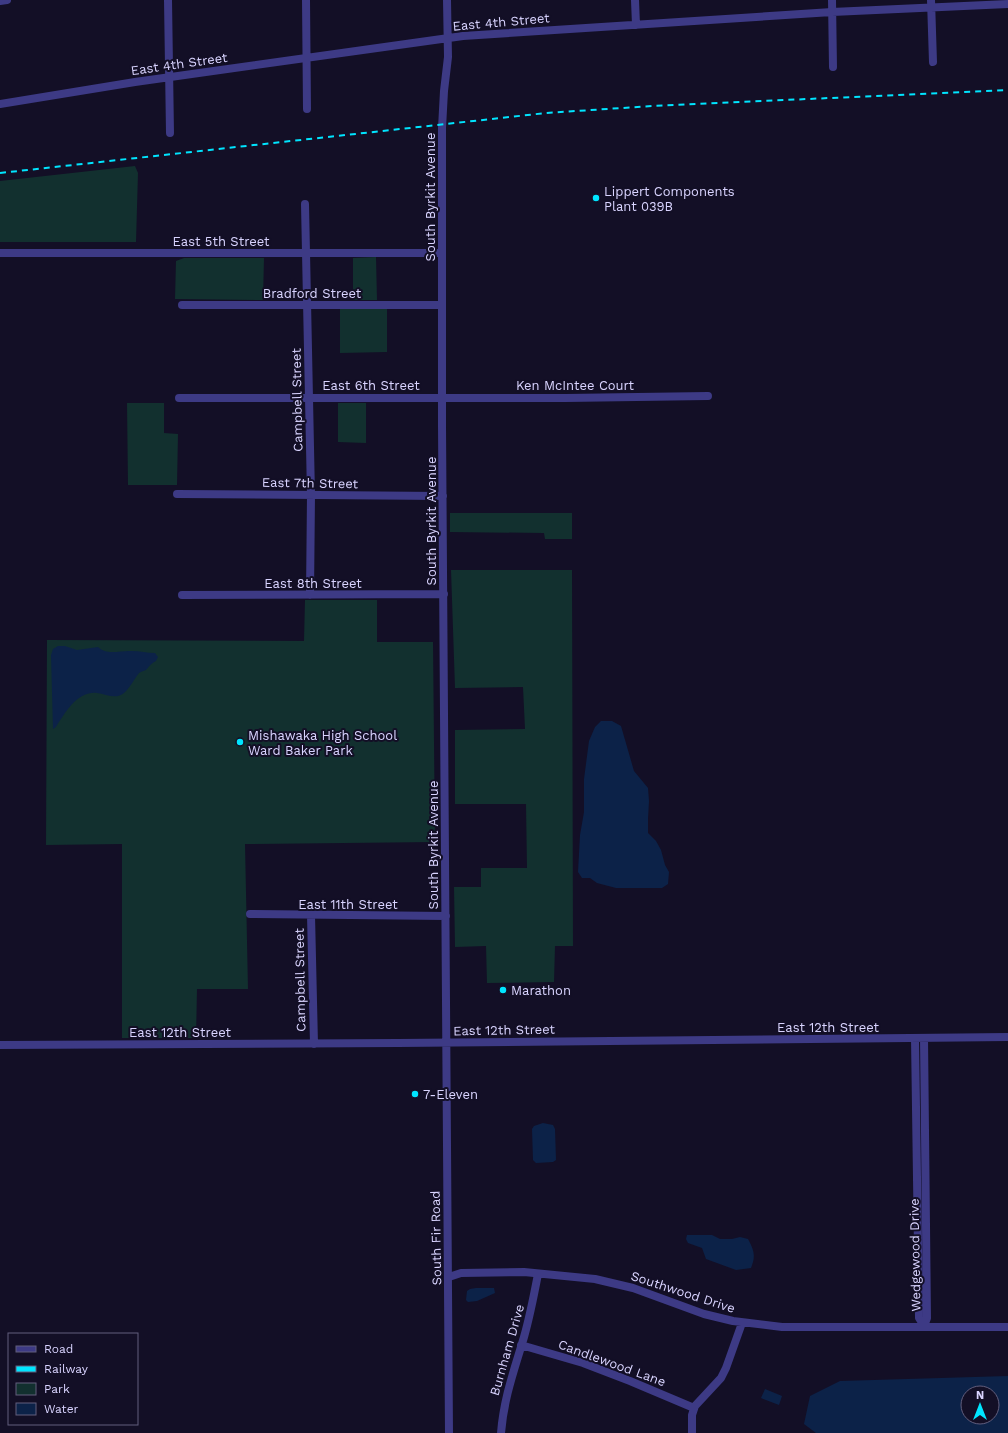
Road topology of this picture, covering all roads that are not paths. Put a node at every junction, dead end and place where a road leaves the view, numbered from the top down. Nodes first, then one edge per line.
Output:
1 (7, 0) edge
2 (168, 0) edge
3 (306, 0) edge
4 (447, 0) edge
5 (635, 0) edge
6 (832, 0) edge
7 (0, 1) edge
8 (931, 4) edge
9 (1008, 4) edge
10 (832, 12) junction
11 (636, 25) junction
12 (448, 39) junction
13 (306, 58) junction
14 (934, 62) dead end
15 (833, 67) dead end
16 (169, 77) junction
17 (0, 104) edge
18 (307, 109) dead end
19 (170, 133) dead end
20 (305, 204) dead end
21 (0, 252) edge
22 (306, 253) junction
23 (442, 253) junction
24 (182, 305) dead end
25 (308, 305) junction
26 (442, 305) junction
27 (708, 396) dead end
28 (310, 397) junction
29 (442, 397) junction
30 (179, 398) dead end
31 (177, 494) dead end
32 (311, 496) junction
33 (443, 496) junction
34 (444, 594) junction
35 (182, 595) dead end
36 (310, 595) junction
37 (250, 914) dead end
38 (310, 915) junction
39 (446, 916) junction
40 (1008, 1037) edge
41 (915, 1038) junction
42 (924, 1038) junction
43 (446, 1043) junction
44 (314, 1044) junction
45 (0, 1045) edge
46 (538, 1274) junction
47 (449, 1277) junction
48 (742, 1323) junction
49 (924, 1326) junction
50 (1008, 1327) edge
51 (521, 1345) junction
52 (694, 1408) junction
53 (449, 1433) edge
54 (501, 1433) edge
55 (692, 1433) edge

1 - 7 street
2 - 16 street
3 - 13 street
4 - 12 street, South Byrkit Avenue
5 - 11 street
6 - 10 street
8 - 9 street, East 4th Street
8 - 10 street, East 4th Street
8 - 14 street
10 - 11 street, East 4th Street
10 - 15 street
11 - 12 street, East 4th Street
12 - 13 street, East 4th Street
12 - 23 street, South Byrkit Avenue
13 - 16 street, East 4th Street
13 - 18 street
16 - 17 street, East 4th Street
16 - 19 street
20 - 22 street, Campbell Street
21 - 22 street, East 5th Street
22 - 23 street, East 5th Street
22 - 25 street, Campbell Street
23 - 26 street, South Byrkit Avenue
24 - 25 street, Bradford Street
25 - 26 street, Bradford Street
25 - 28 street, Campbell Street
26 - 29 street, South Byrkit Avenue
27 - 29 street, Ken McIntee Court
28 - 29 street, East 6th Street
28 - 30 street, East 6th Street
28 - 32 street, Campbell Street
29 - 33 street, South Byrkit Avenue
31 - 32 street, East 7th Street
32 - 33 street, East 7th Street
32 - 36 street, Campbell Street
33 - 34 street, South Byrkit Avenue
34 - 36 street, East 8th Street
34 - 39 street, South Byrkit Avenue
35 - 36 street, East 8th Street
37 - 38 street, East 11th Street
38 - 39 street, East 11th Street
38 - 44 street, Campbell Street
39 - 43 street, South Byrkit Avenue
40 - 42 street, East 12th Street
41 - 42 street, East 12th Street
41 - 43 street, East 12th Street
41 - 49 street, Wedgewood Drive
42 - 49 street, Wedgewood Drive
43 - 44 street, East 12th Street
43 - 47 street, South Fir Road
44 - 45 street, East 12th Street
46 - 47 street, Southwood Drive
46 - 48 street, Southwood Drive
46 - 51 street, Burnham Drive
47 - 53 street, South Fir Road
48 - 49 street, Southwood Drive
48 - 52 street
49 - 50 street, Southwood Drive
51 - 52 street, Candlewood Lane
51 - 54 street, Burnham Drive
52 - 55 street

